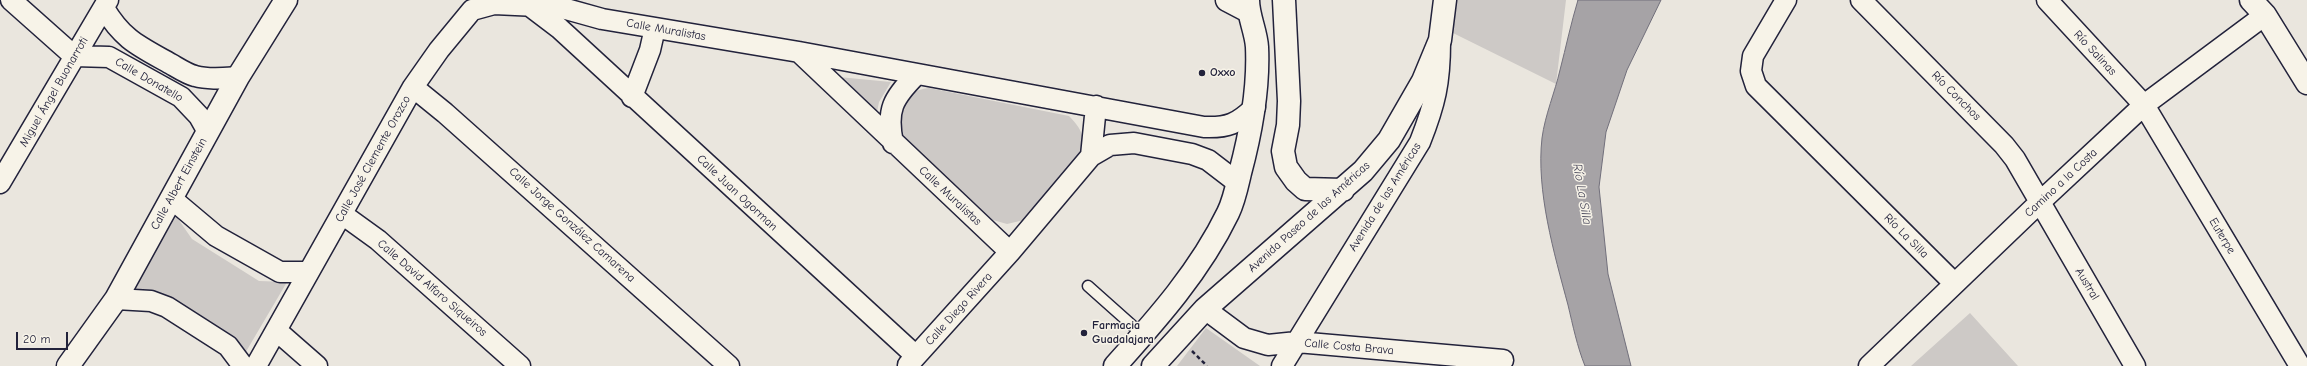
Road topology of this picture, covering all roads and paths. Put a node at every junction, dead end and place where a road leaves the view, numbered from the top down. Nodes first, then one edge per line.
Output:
1 (11, 0) edge
2 (286, 0) edge
3 (1227, 0) edge
4 (1284, 0) edge
5 (1445, 0) edge
6 (1786, 0) edge
7 (1861, 0) edge
8 (2046, 0) edge
9 (530, 3) edge
10 (106, 4) edge
11 (559, 4) edge
12 (1248, 6) edge
13 (2258, 8) edge
14 (559, 28) junction
15 (655, 28) junction
16 (1440, 40) junction
17 (1257, 46) junction
18 (798, 52) junction
19 (74, 56) junction
20 (916, 75) junction
21 (238, 77) junction
22 (2307, 83) edge
23 (413, 87) junction
24 (632, 97) junction
25 (2144, 105) junction
26 (1096, 106) junction
27 (1255, 107) junction
28 (1288, 125) junction
29 (208, 132) junction
30 (893, 143) junction
31 (1091, 156) junction
32 (1, 178) edge
33 (1238, 183) junction
34 (1343, 190) junction
35 (172, 199) junction
36 (2038, 203) junction
37 (342, 214) junction
38 (1010, 252) junction
39 (308, 272) junction
40 (1954, 283) junction
41 (1088, 286) dead end
42 (116, 298) junction
43 (1205, 309) junction
44 (277, 331) junction
45 (1143, 335) junction
46 (1297, 342) junction
47 (1503, 360) dead end
48 (912, 361) edge
49 (68, 366) edge
50 (243, 366) edge
51 (256, 366) edge
52 (317, 366) edge
53 (520, 366) edge
54 (729, 366) edge
55 (1115, 366) edge
56 (1153, 366) edge
57 (1282, 366) edge
58 (1869, 366) edge
59 (2135, 366) edge
60 (2300, 366) edge

1 - 19 street
2 - 21 street, Calle Albert Einstein
3 - 12 street
4 - 28 street
5 - 16 street, Avenida Paseo de las Américas
6 - 40 street, Río La Silla
7 - 36 street, Río Conchos
8 - 25 street, Río Salinas
9 - 11 street, Calle José Clemente Orozco
9 - 14 street, Calle Juan Ogorman
9 - 23 street, Calle José Clemente Orozco
10 - 19 street, Miguel Ángel Buonarroti
10 - 21 street, Calle Donatello
11 - 14 street
11 - 15 street, Calle Muralistas
12 - 17 street
13 - 22 street
13 - 25 street, Camino a la Costa
14 - 24 street, Calle Juan Ogorman
15 - 18 street, Calle Muralistas
15 - 24 street
16 - 34 street, Avenida Paseo de las Américas
16 - 46 street, Avenida de las Américas
17 - 27 street
17 - 28 street
18 - 20 street, Calle Muralistas
18 - 30 street, Calle Muralistas
19 - 29 street, Calle Donatello
19 - 32 street, Miguel Ángel Buonarroti
20 - 26 street, Calle Muralistas
20 - 30 street
21 - 29 street, Calle Albert Einstein
23 - 37 street, Calle José Clemente Orozco
23 - 54 street, Calle Jorge González Camarena
24 - 48 street, Calle Juan Ogorman
25 - 36 street, Camino a la Costa
25 - 60 street, Euterpe
26 - 27 street, Calle Muralistas
26 - 31 street
27 - 33 street
28 - 34 street
29 - 35 street, Calle Albert Einstein
30 - 38 street, Calle Muralistas
31 - 33 street
31 - 38 street
33 - 45 street
34 - 43 street, Avenida Paseo de las Américas
35 - 39 street
35 - 42 street, Calle Albert Einstein
36 - 40 street, Camino a la Costa
36 - 59 street, Austral
37 - 39 street, Calle José Clemente Orozco
37 - 53 street, Calle David Alfaro Siqueiros
38 - 48 street, Calle Diego Rivera
39 - 44 street, Calle José Clemente Orozco
40 - 58 street, Camino a la Costa
41 - 45 lane
42 - 49 street, Calle Albert Einstein
42 - 50 street
43 - 46 street, Calle Costa Brava
43 - 56 street, Avenida Paseo de las Américas
44 - 51 street, Calle José Clemente Orozco
44 - 52 street
45 - 55 street
46 - 47 street, Calle Costa Brava
46 - 57 street

